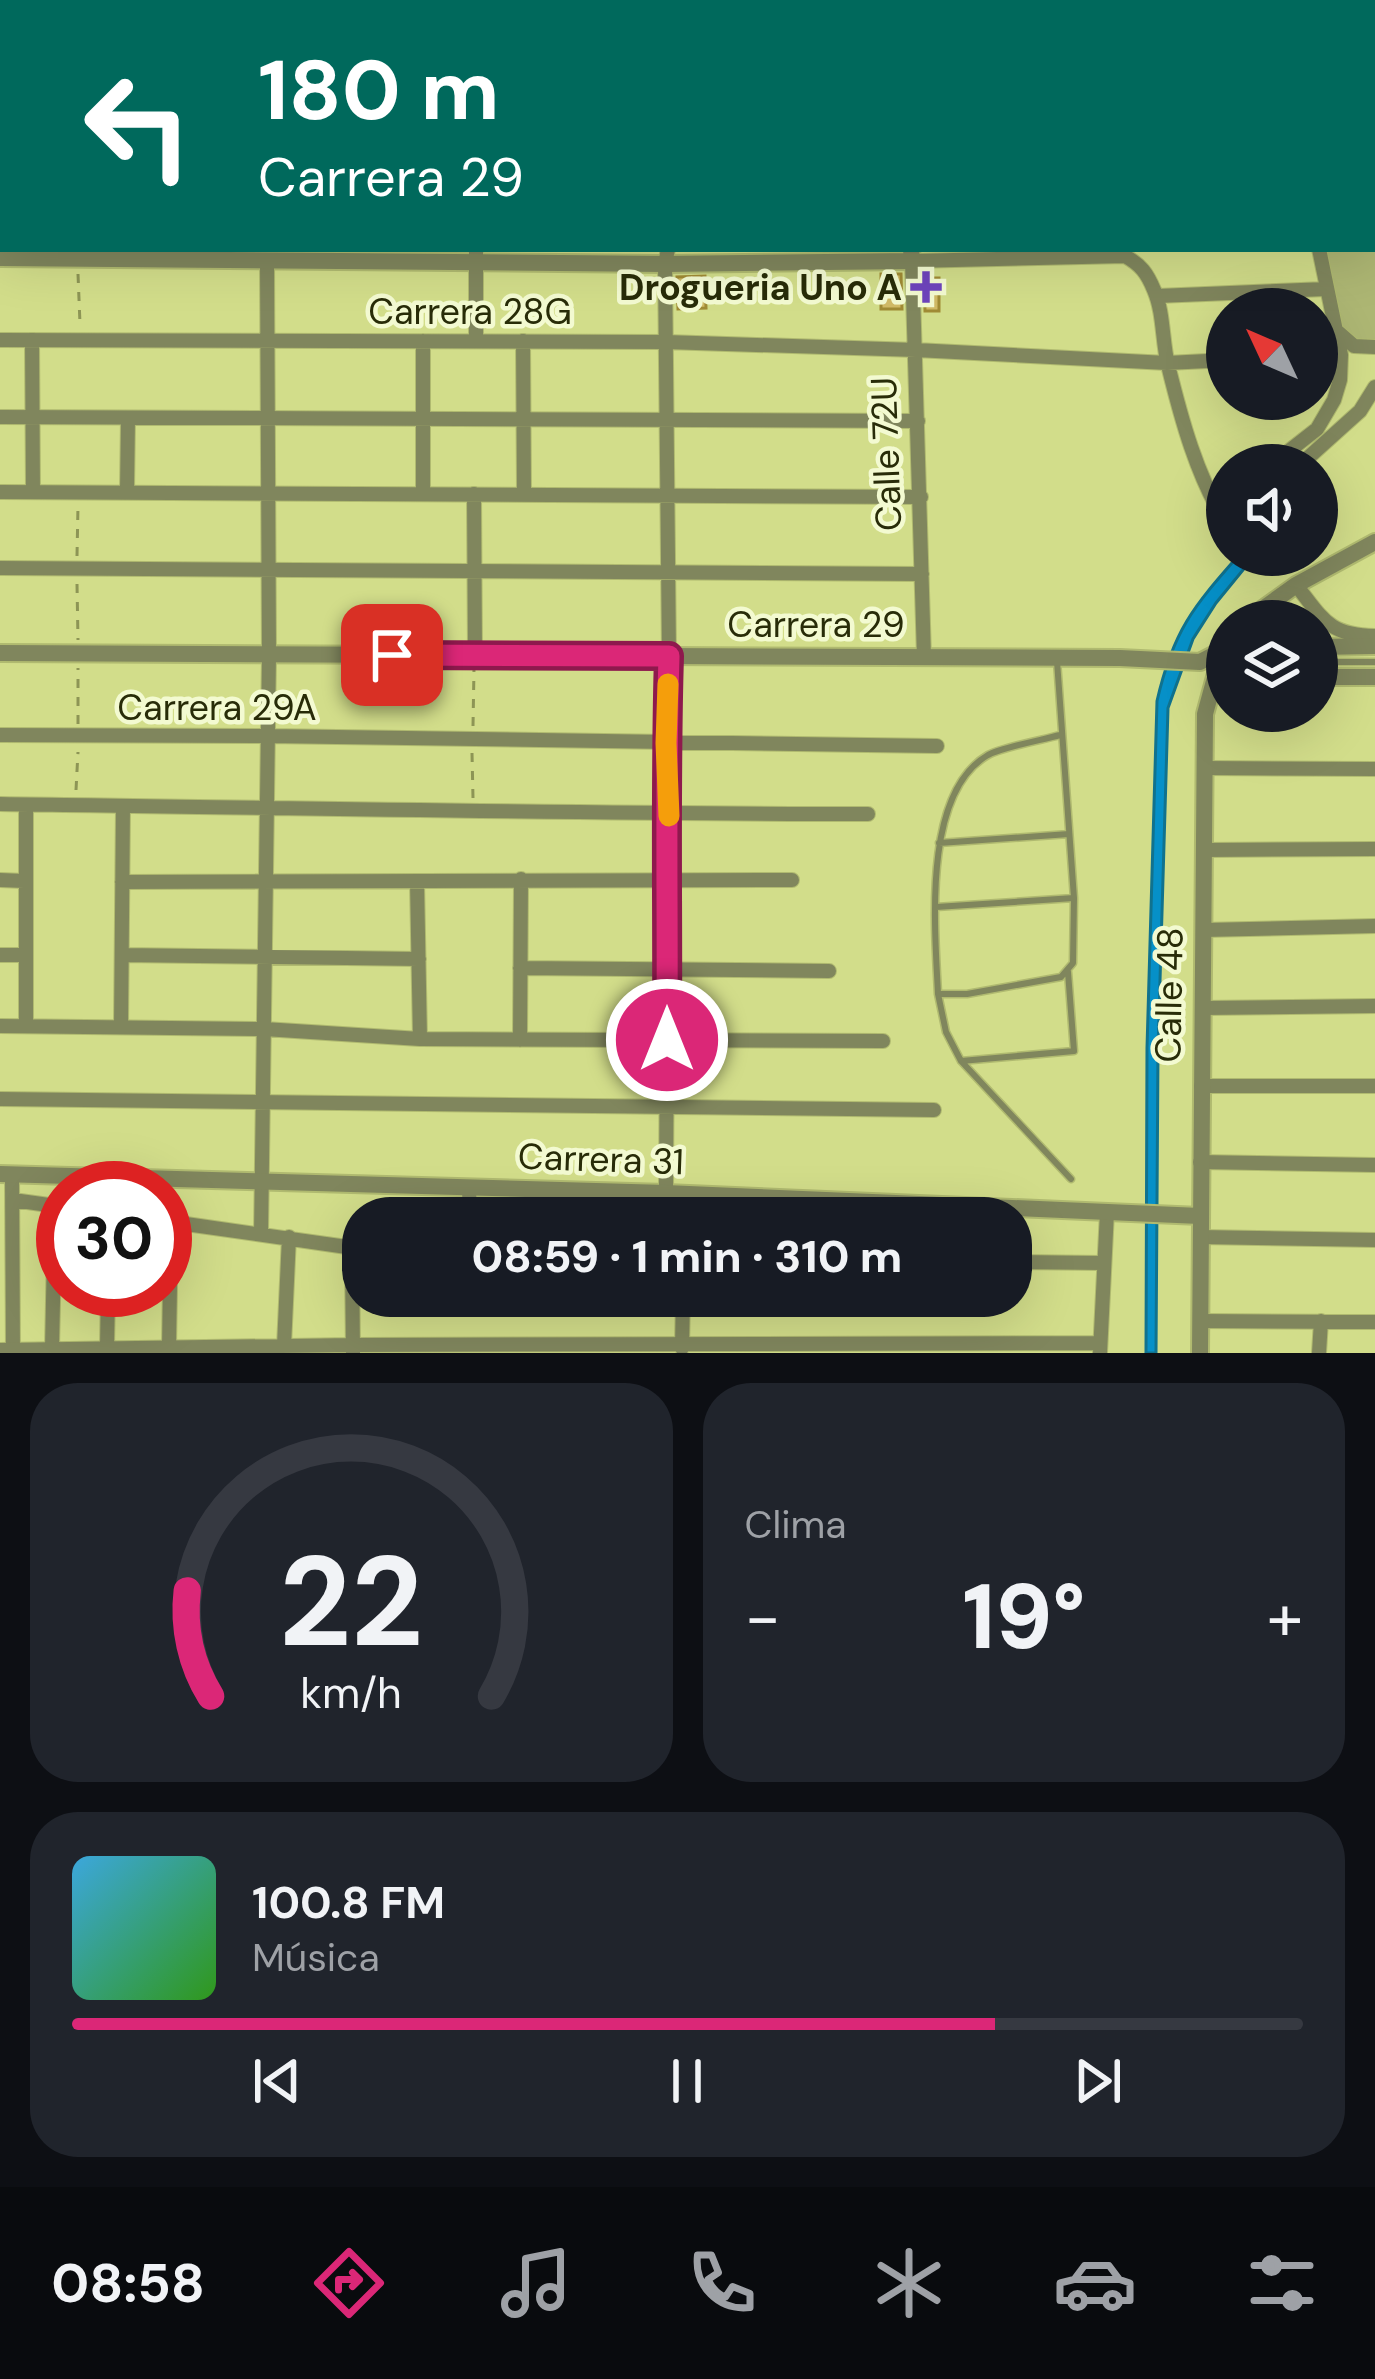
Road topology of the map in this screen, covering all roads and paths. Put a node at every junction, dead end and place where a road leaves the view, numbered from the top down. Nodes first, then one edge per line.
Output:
1 (1124, 252) edge
2 (1319, 252) edge
3 (1087, 253) edge
4 (212, 254) edge
5 (324, 255) edge
6 (401, 255) edge
7 (912, 255) edge
8 (74, 256) edge
9 (257, 256) edge
10 (475, 256) edge
11 (666, 256) edge
12 (0, 258) edge
13 (1326, 288) edge
14 (1206, 294) edge
15 (1157, 296) junction
16 (1338, 332) edge
17 (0, 340) edge
18 (32, 340) junction
19 (80, 340) junction
20 (268, 341) junction
21 (423, 341) junction
22 (476, 341) junction
23 (523, 341) junction
24 (666, 342) junction
25 (1338, 343) edge
26 (1375, 347) edge
27 (916, 350) junction
28 (1338, 355) edge
29 (1341, 355) junction
30 (1206, 361) edge
31 (1168, 363) junction
32 (1375, 387) edge
33 (0, 417) edge
34 (33, 418) junction
35 (128, 418) junction
36 (268, 419) junction
37 (423, 419) junction
38 (523, 420) junction
39 (667, 421) junction
40 (918, 421) junction
41 (1297, 444) edge
42 (1323, 444) edge
43 (1206, 473) edge
44 (0, 491) edge
45 (33, 492) junction
46 (127, 493) junction
47 (269, 493) junction
48 (423, 493) junction
49 (474, 494) junction
50 (524, 494) junction
51 (668, 495) junction
52 (921, 497) junction
53 (1375, 542) edge
54 (1366, 552) edge
55 (0, 568) edge
56 (268, 570) junction
57 (474, 571) junction
58 (668, 572) junction
59 (922, 574) junction
60 (1296, 585) junction
61 (1275, 600) edge
62 (1375, 636) edge
63 (1375, 646) edge
64 (1338, 647) edge
65 (0, 653) edge
66 (268, 655) junction
67 (475, 656) junction
68 (669, 656) junction
69 (924, 657) junction
70 (1057, 658) junction
71 (1206, 660) edge
72 (1338, 662) edge
73 (1375, 662) edge
74 (1338, 677) edge
75 (1375, 677) edge
76 (1206, 710) edge
77 (0, 736) edge
78 (268, 736) junction
79 (1060, 736) junction
80 (666, 743) junction
81 (937, 746) dead end
82 (1204, 768) junction
83 (1375, 769) edge
84 (0, 804) edge
85 (26, 805) junction
86 (123, 806) junction
87 (267, 807) junction
88 (669, 814) junction
89 (868, 814) dead end
90 (1070, 835) junction
91 (939, 843) junction
92 (1375, 849) edge
93 (1203, 850) junction
94 (521, 879) junction
95 (0, 880) edge
96 (24, 880) junction
97 (668, 880) junction
98 (792, 880) dead end
99 (417, 881) junction
100 (122, 882) junction
101 (266, 882) junction
102 (1074, 898) junction
103 (936, 907) junction
104 (1375, 926) edge
105 (1203, 930) junction
106 (0, 955) edge
107 (24, 955) junction
108 (122, 955) junction
109 (265, 956) junction
110 (419, 959) junction
111 (520, 968) junction
112 (667, 969) junction
113 (829, 971) dead end
114 (1068, 972) junction
115 (938, 994) junction
116 (1375, 1006) edge
117 (1202, 1008) junction
118 (0, 1026) edge
119 (26, 1026) junction
120 (121, 1027) junction
121 (265, 1029) junction
122 (420, 1039) junction
123 (520, 1040) junction
124 (667, 1040) junction
125 (883, 1041) dead end
126 (961, 1061) junction
127 (1201, 1086) junction
128 (1375, 1086) edge
129 (0, 1099) edge
130 (264, 1100) junction
131 (667, 1109) junction
132 (934, 1110) dead end
133 (1200, 1162) junction
134 (1375, 1165) edge
135 (6, 1175) edge
136 (1071, 1179) dead end
137 (262, 1182) junction
138 (470, 1188) junction
139 (666, 1193) junction
140 (470, 1197) edge
141 (666, 1197) edge
142 (714, 1197) edge
143 (13, 1200) junction
144 (36, 1204) edge
145 (1032, 1212) edge
146 (1113, 1213) junction
147 (1190, 1215) junction
148 (192, 1224) edge
149 (261, 1234) junction
150 (1199, 1237) junction
151 (289, 1238) junction
152 (1375, 1240) edge
153 (342, 1251) edge
154 (1032, 1262) edge
155 (1103, 1263) junction
156 (6, 1289) edge
157 (54, 1317) edge
158 (108, 1317) edge
159 (170, 1317) edge
160 (353, 1317) edge
161 (682, 1317) edge
162 (1201, 1321) junction
163 (1321, 1322) junction
164 (1375, 1322) edge
165 (284, 1346) junction
166 (107, 1348) junction
167 (170, 1348) junction
168 (1100, 1348) edge
169 (52, 1349) junction
170 (352, 1349) edge
171 (682, 1349) edge
172 (9, 1351) edge
173 (1200, 1353) edge
174 (1319, 1353) edge

1 - 3 street
1 - 15 street
2 - 13 street
3 - 7 street
4 - 8 street
4 - 9 street
5 - 6 street
5 - 9 street
6 - 10 street
7 - 11 street
7 - 27 street, Calle 72U
8 - 12 street
8 - 19 path
9 - 20 street
10 - 11 street
10 - 22 street
11 - 24 street
14 - 15 street
15 - 31 street
16 - 26 street
17 - 18 street, Carrera 28G
18 - 19 street, Carrera 28G
18 - 34 street
19 - 20 street, Carrera 28G
20 - 21 street, Carrera 28G
20 - 36 street
21 - 22 street, Carrera 28G
21 - 37 street
22 - 23 street, Carrera 28G
23 - 24 street, Carrera 28G
23 - 38 street
24 - 27 street, Carrera 28G
24 - 39 street
25 - 29 street
27 - 31 street, Carrera 28G
27 - 40 street, Calle 72U
28 - 29 street
29 - 41 street
30 - 31 street, Carrera 28G
31 - 43 street
32 - 42 street
33 - 34 street
34 - 35 street
34 - 45 street
35 - 36 street
35 - 46 street
36 - 37 street
36 - 47 street
37 - 38 street
37 - 48 street
38 - 39 street
38 - 50 street
39 - 40 street
39 - 51 street
40 - 52 street, Calle 72U
44 - 45 street
45 - 46 street
46 - 47 street
47 - 48 street
47 - 56 street
48 - 49 street
49 - 50 street
49 - 57 street
50 - 51 street
51 - 52 street
51 - 58 street
52 - 59 street, Calle 72U
53 - 54 street
54 - 60 street
55 - 56 street
56 - 57 street
56 - 66 street
57 - 58 street
57 - 67 street
58 - 59 street
58 - 68 street
59 - 69 street, Calle 72U
60 - 61 street
60 - 62 street
63 - 64 street
65 - 66 street, Carrera 29
66 - 67 street, Carrera 29
66 - 78 street
67 - 68 street, Carrera 29
68 - 69 street, Carrera 29
68 - 80 street
69 - 70 street, Carrera 29
70 - 71 street, Carrera 29
70 - 79 lane
72 - 73 lane
74 - 75 street
76 - 82 street, Calle 48
77 - 78 street, Carrera 29A
78 - 80 street, Carrera 29A
78 - 87 street
79 - 90 lane
79 - 91 lane
80 - 81 street, Carrera 29A
80 - 88 street
82 - 83 street
82 - 93 street, Calle 48
84 - 85 street
85 - 86 street
85 - 96 street
86 - 87 street
86 - 100 street
87 - 88 street
87 - 101 street
88 - 89 street
88 - 97 street
90 - 91 lane
90 - 102 lane
91 - 103 lane
92 - 93 street
93 - 105 street, Calle 48
94 - 97 street
94 - 99 street
94 - 111 street
95 - 96 street
96 - 107 street
97 - 98 street
97 - 112 street
99 - 101 street
99 - 110 street
100 - 101 street
100 - 108 street
101 - 109 street
102 - 103 lane
102 - 114 lane
103 - 115 lane
104 - 105 street
105 - 117 street, Calle 48
106 - 107 street
107 - 119 street
108 - 109 street
108 - 120 street
109 - 110 street
109 - 121 street
110 - 122 street
111 - 112 street
111 - 123 street
112 - 113 street
112 - 124 street
114 - 115 lane
114 - 126 lane
115 - 126 lane
116 - 117 street
117 - 127 street, Calle 48
118 - 119 street
119 - 120 street
120 - 121 street
121 - 122 street
121 - 130 street
122 - 123 street
123 - 124 street
124 - 125 street
124 - 131 street
126 - 136 lane
127 - 128 street
127 - 133 street, Calle 48
129 - 130 street
130 - 131 street
130 - 137 street
131 - 132 street
131 - 139 street
133 - 134 street
133 - 147 street, Calle 48
135 - 137 street, Carrera 31
135 - 143 street
137 - 138 street, Carrera 31
137 - 149 street
138 - 139 street, Carrera 31
138 - 140 street
139 - 141 street
139 - 142 street, Carrera 31
143 - 144 street
143 - 156 street
145 - 146 street, Carrera 31
146 - 147 street, Carrera 31
146 - 155 street
147 - 150 street, Calle 48
148 - 149 street
149 - 151 street
150 - 152 street
150 - 162 street, Calle 48
151 - 153 street
151 - 165 street
154 - 155 street
155 - 168 street
156 - 172 street
157 - 169 street
158 - 166 street
159 - 167 street
160 - 170 street
161 - 171 street
162 - 163 street
162 - 173 street, Calle 48
163 - 164 street
163 - 174 street
165 - 167 street
165 - 170 street
166 - 167 street
166 - 169 street
168 - 171 street
169 - 172 street
170 - 171 street

